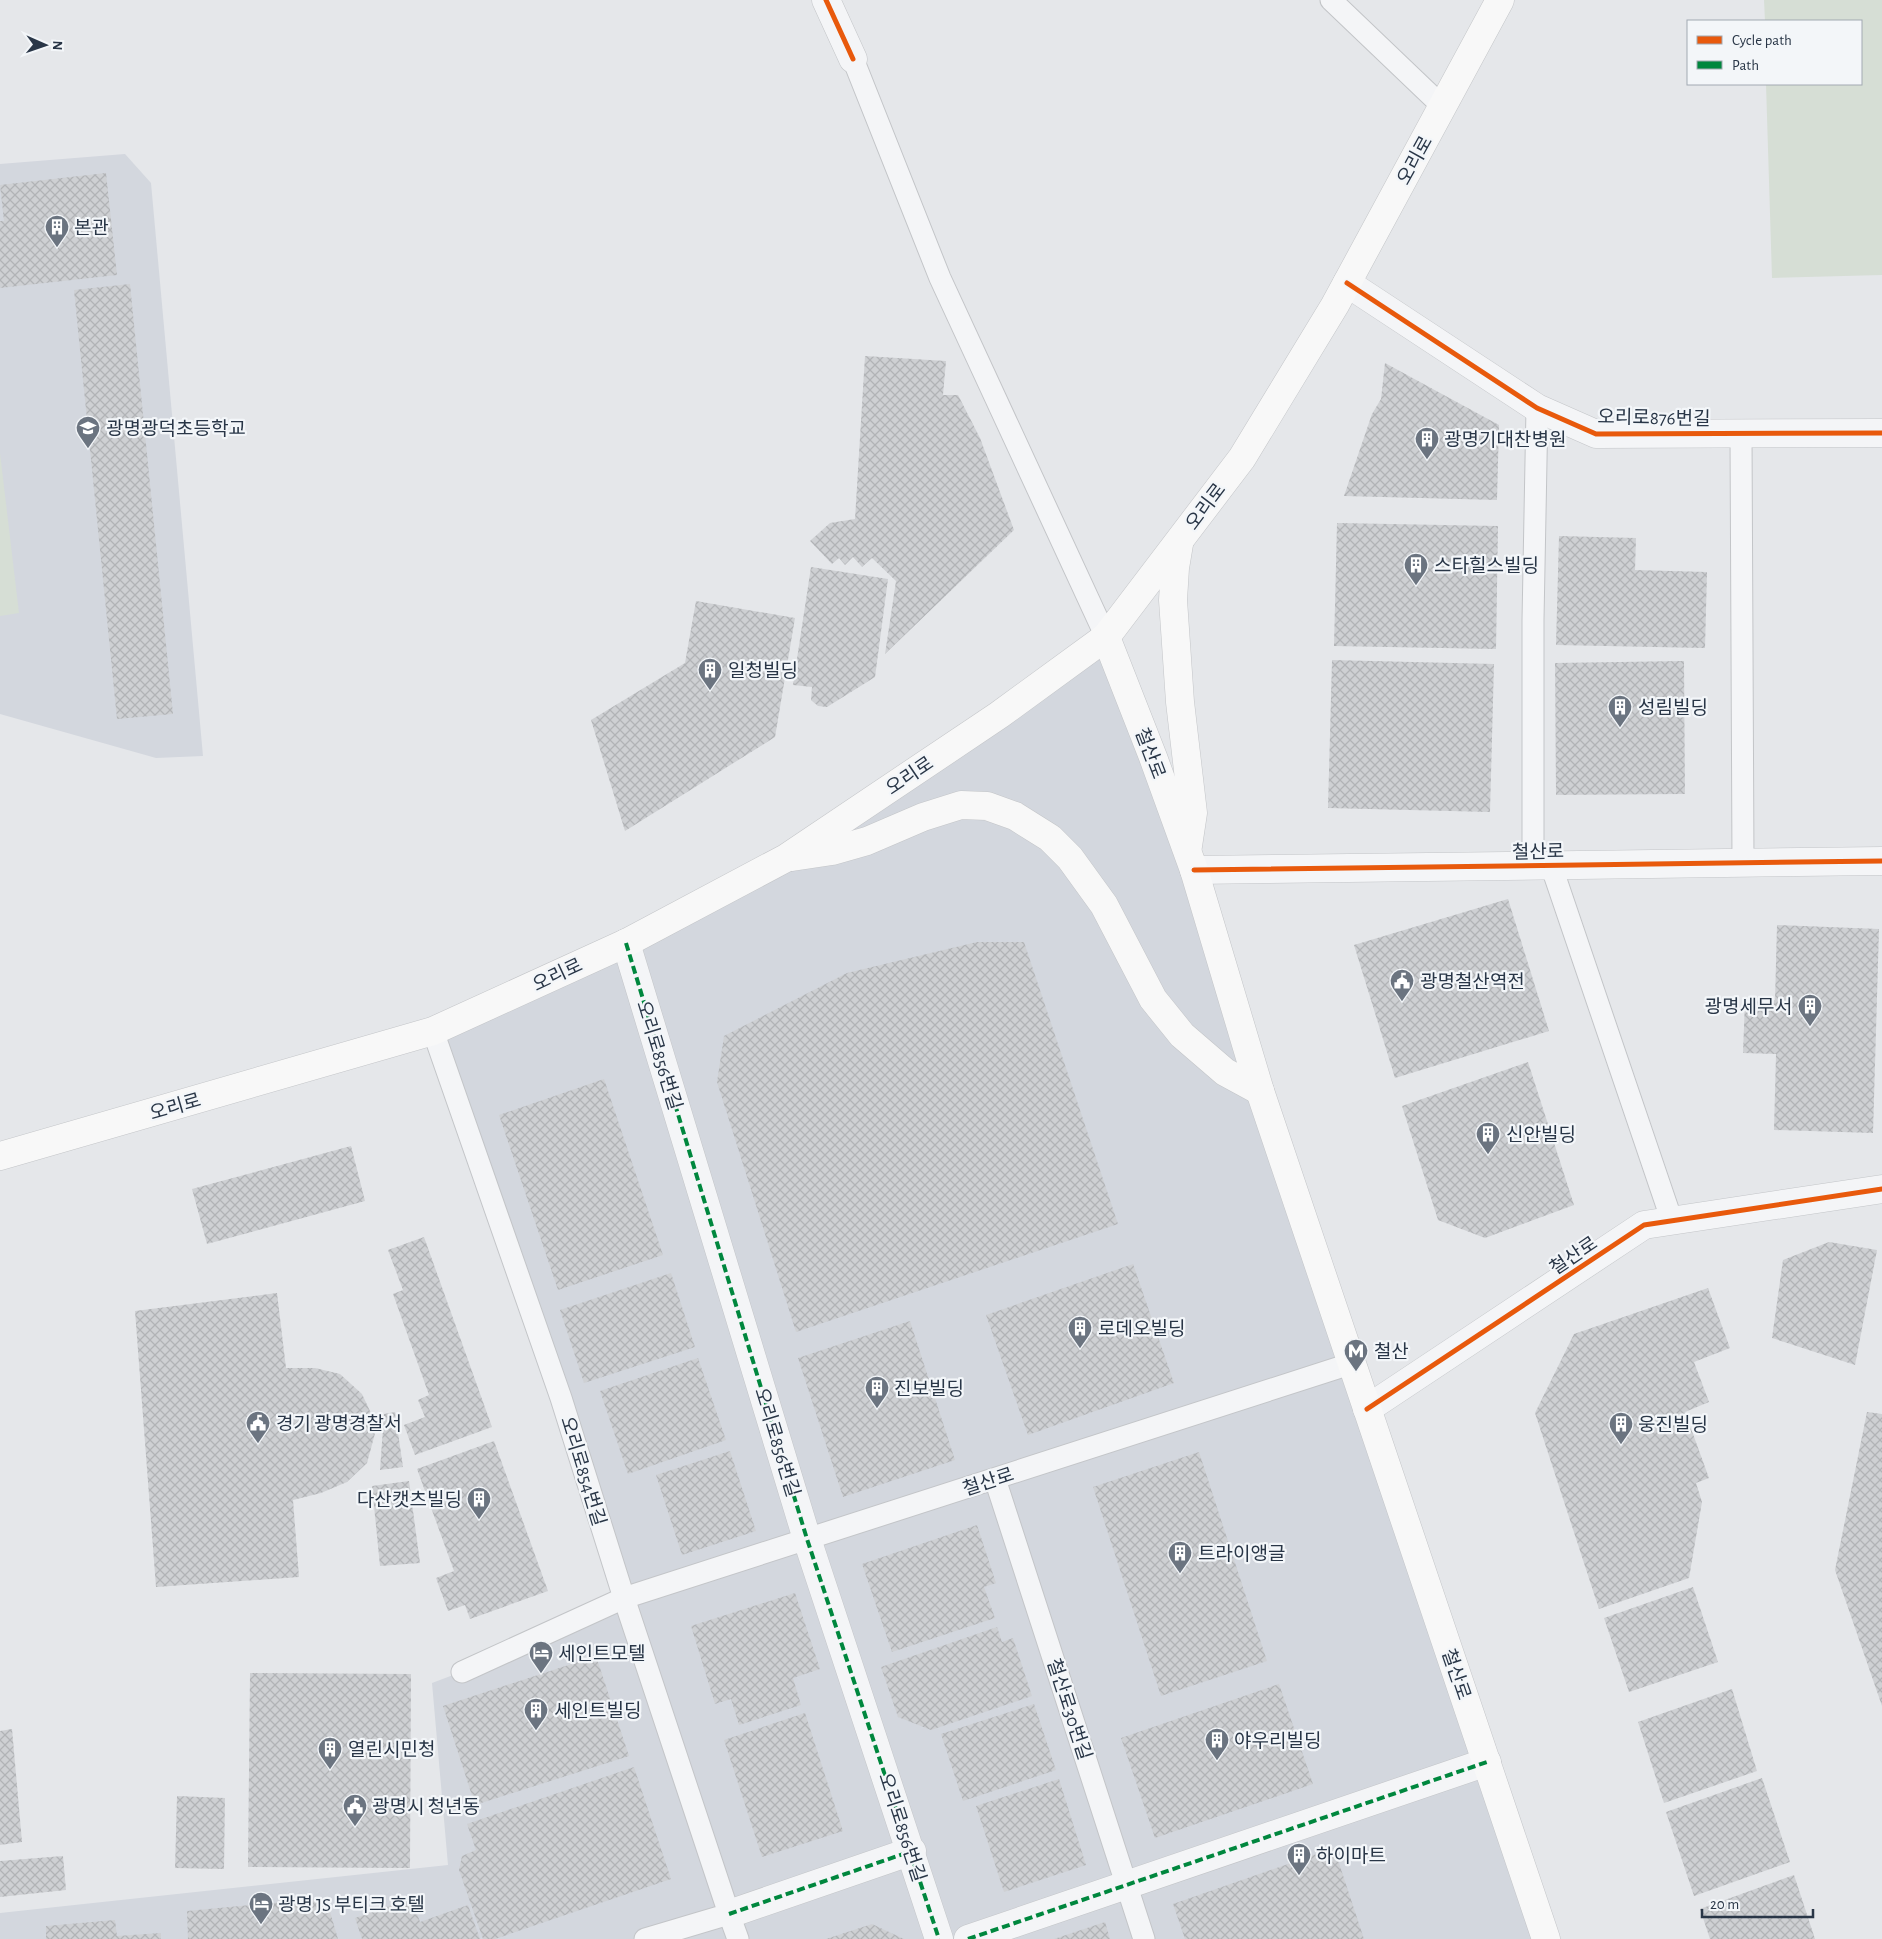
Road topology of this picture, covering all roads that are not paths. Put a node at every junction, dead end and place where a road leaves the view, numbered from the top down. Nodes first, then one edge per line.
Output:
1 (826, 0) edge
2 (1331, 0) edge
3 (1500, 0) edge
4 (853, 59) joint
5 (1443, 107) junction
6 (1347, 283) junction
7 (1536, 408) junction
8 (1882, 433) edge
9 (1741, 434) junction
10 (1179, 541) junction
11 (1106, 637) junction
12 (786, 858) junction
13 (1190, 861) junction
14 (1882, 861) edge
15 (1742, 863) junction
16 (1542, 865) junction
17 (626, 943) junction
18 (433, 1031) junction
19 (1260, 1091) junction
20 (12, 1152) edge
21 (0, 1165) edge
22 (1882, 1189) edge
23 (1672, 1221) junction
24 (1353, 1363) junction
25 (1367, 1409) junction
26 (995, 1479) junction
27 (807, 1539) junction
28 (624, 1598) junction
29 (462, 1672) dead end
30 (1487, 1762) junction
31 (912, 1851) junction
32 (1127, 1885) junction
33 (729, 1914) junction
34 (645, 1939) edge
35 (738, 1939) edge
36 (939, 1939) edge
37 (968, 1939) edge
38 (1144, 1939) edge
39 (1546, 1939) edge

1 - 4 street
2 - 5 lane
3 - 5 main road, 오리로
4 - 11 lane
5 - 6 main road, 오리로
6 - 7 street, 오리로876번길
6 - 10 main road, 오리로
7 - 9 street, 오리로876번길
7 - 16 lane
8 - 9 street, 오리로876번길
9 - 15 lane
10 - 11 main road, 오리로
10 - 13 main road
11 - 12 main road, 오리로
11 - 13 main road, 철산로
12 - 17 main road, 오리로
12 - 19 main road
13 - 16 street, 철산로
13 - 19 main road, 철산로
14 - 15 street, 철산로
15 - 16 street, 철산로
16 - 23 lane
17 - 18 main road, 오리로
17 - 27 street, 오리로856번길
18 - 20 main road, 오리로
18 - 28 lane, 오리로854번길
19 - 24 main road, 철산로
20 - 21 main road, 오리로
22 - 23 street, 철산로
23 - 25 street, 철산로
24 - 25 main road, 철산로
24 - 26 lane, 철산로
25 - 30 main road, 철산로
26 - 27 lane, 철산로
26 - 32 lane, 철산로30번길
27 - 28 lane, 철산로
27 - 31 street, 오리로856번길
28 - 29 lane, 철산로
28 - 33 lane, 오리로854번길
30 - 32 street
30 - 39 main road, 철산로
31 - 33 street
31 - 36 street, 오리로856번길
32 - 37 street
32 - 38 lane, 철산로30번길
33 - 34 lane
33 - 35 lane, 오리로854번길

